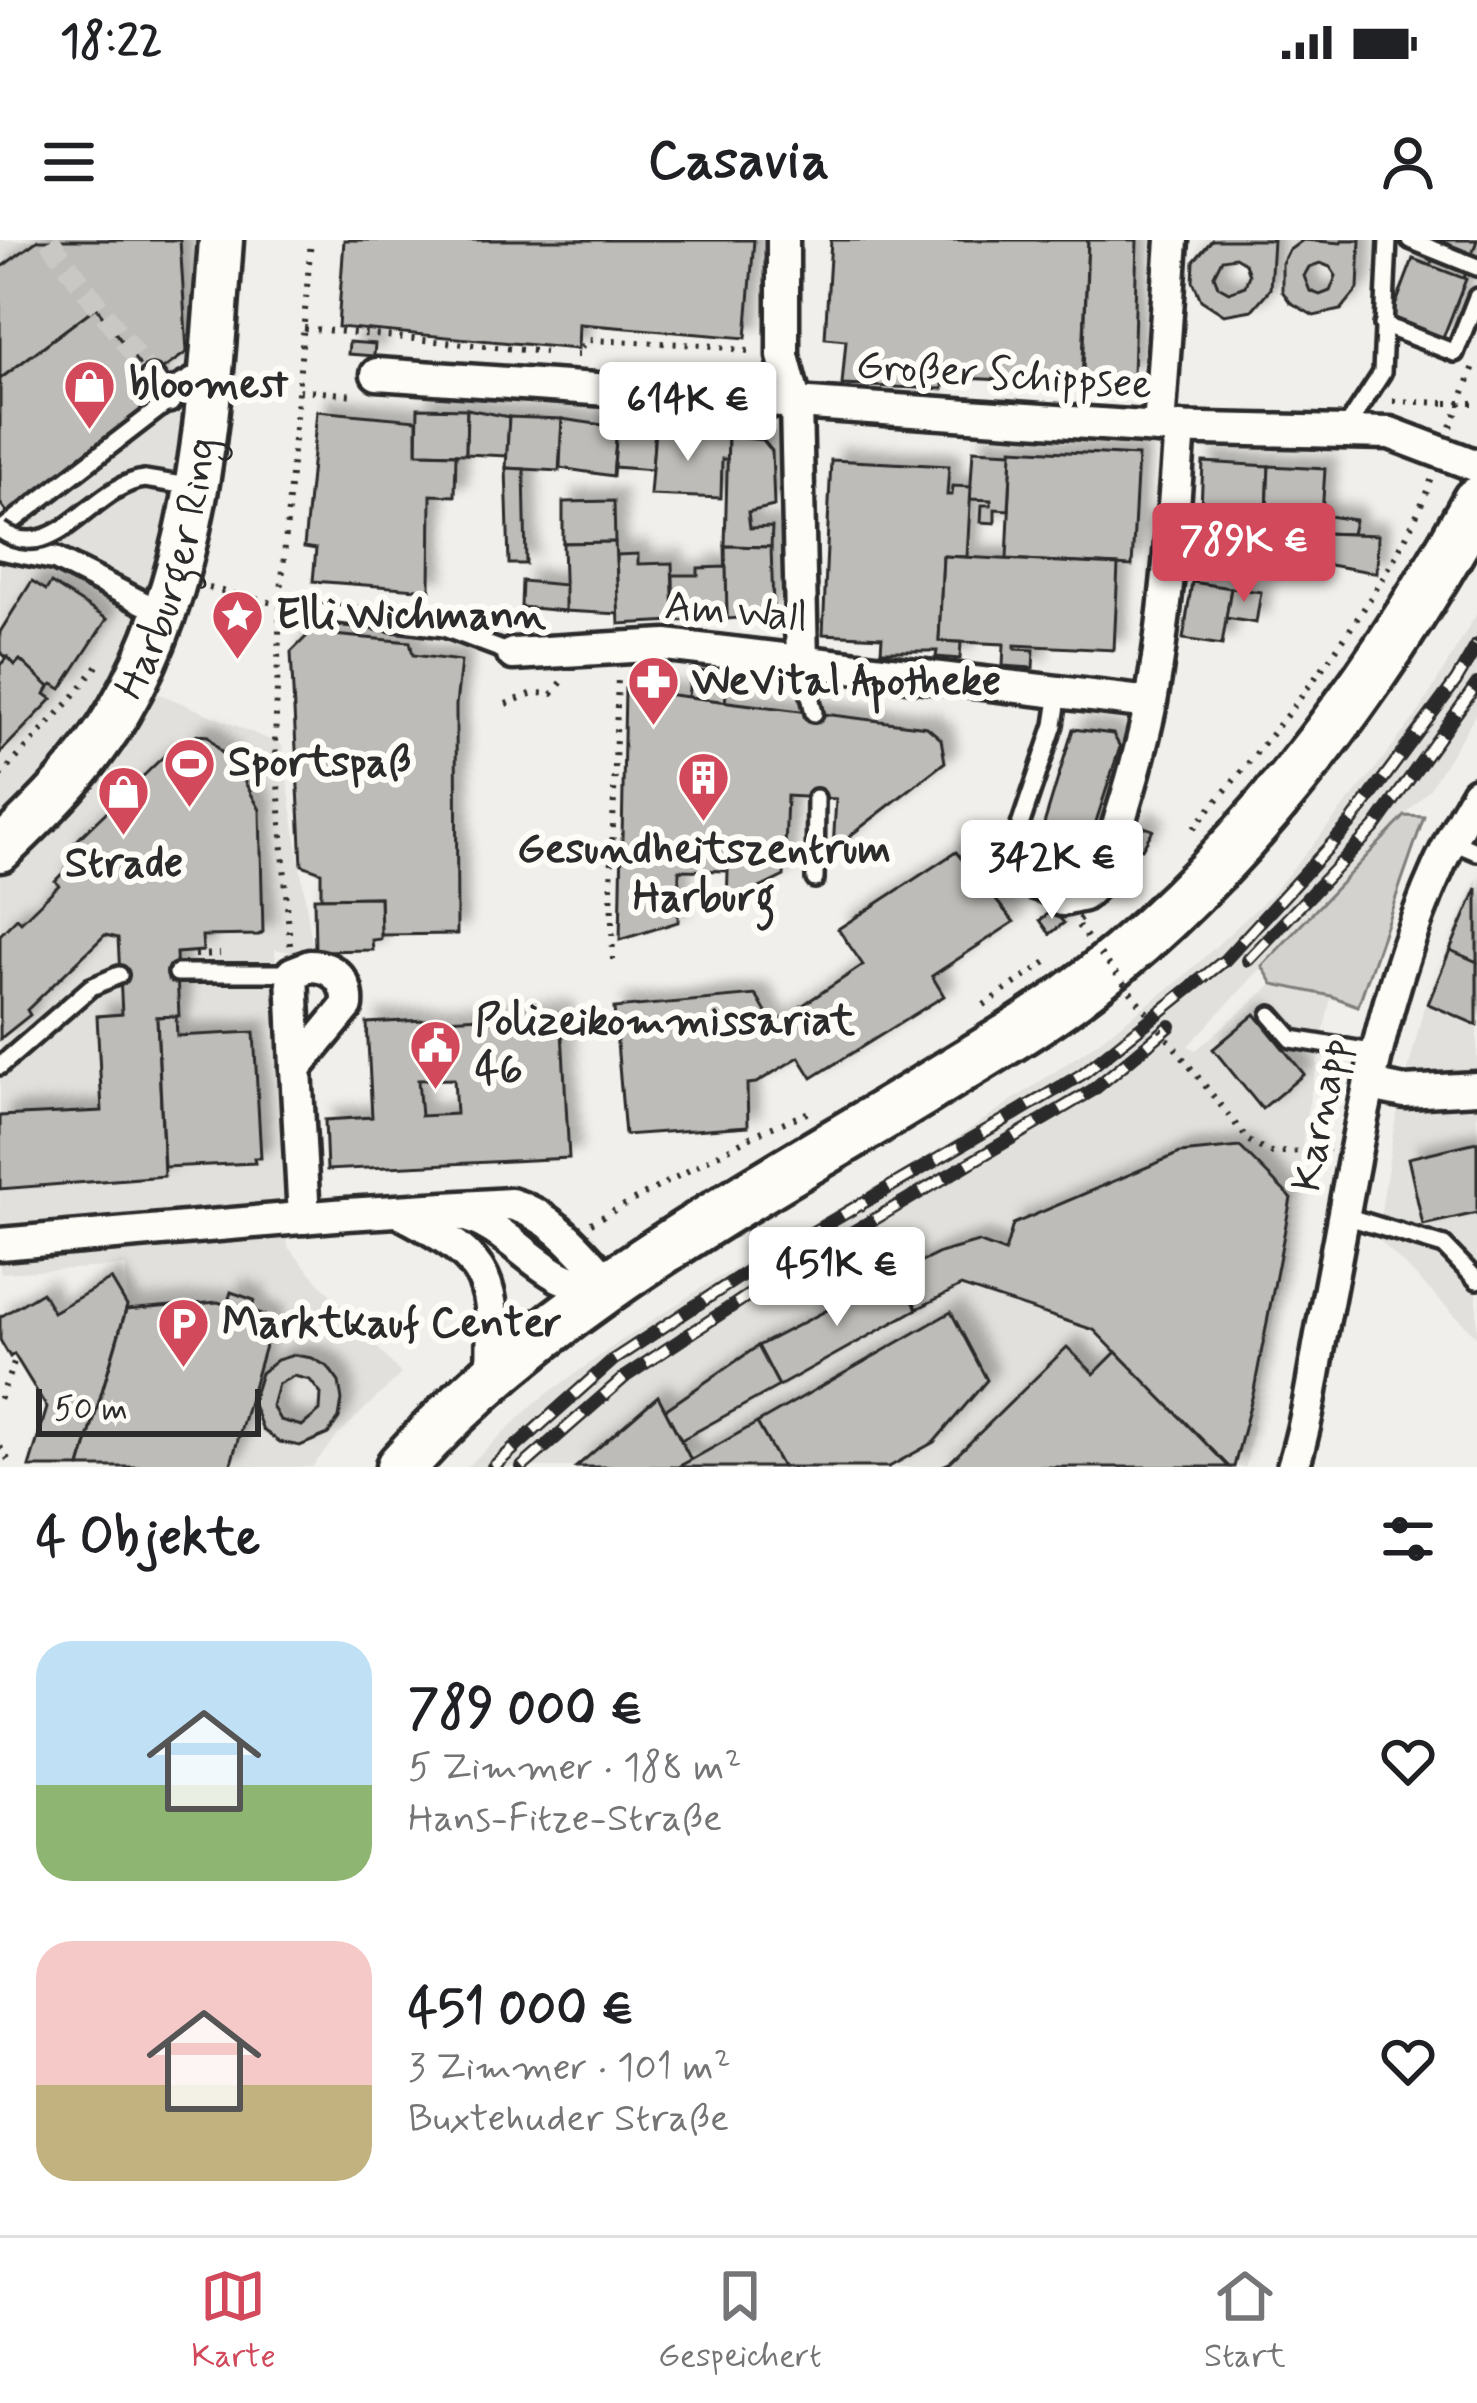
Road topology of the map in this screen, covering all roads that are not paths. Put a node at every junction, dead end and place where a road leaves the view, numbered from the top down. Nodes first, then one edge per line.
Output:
1 (221, 240) edge
2 (783, 240) edge
3 (1172, 240) edge
4 (1388, 240) edge
5 (1410, 240) edge
6 (1477, 267) edge
7 (1477, 297) edge
8 (1383, 325) junction
9 (211, 366) junction
10 (376, 374) dead end
11 (796, 405) junction
12 (1169, 428) junction
13 (1345, 431) junction
14 (1477, 466) edge
15 (197, 488) junction
16 (1477, 502) edge
17 (0, 531) edge
18 (0, 548) edge
19 (171, 597) junction
20 (317, 612) road end
21 (513, 654) joint
22 (802, 661) junction
23 (1059, 692) junction
24 (1150, 704) junction
25 (814, 712) dead end
26 (1477, 793) edge
27 (816, 798) dead end
28 (1464, 847) edge
29 (0, 850) edge
30 (815, 879) dead end
31 (1072, 909) joint
32 (177, 973) dead end
33 (292, 973) junction
34 (119, 975) dead end
35 (1271, 1015) dead end
36 (1377, 1053) junction
37 (0, 1066) edge
38 (296, 1068) junction
39 (1371, 1085) junction
40 (1477, 1088) edge
41 (399, 1212) junction
42 (1345, 1216) junction
43 (304, 1218) junction
44 (0, 1244) edge
45 (1477, 1280) edge
46 (611, 1285) junction
47 (492, 1380) junction
48 (400, 1467) edge
49 (1293, 1467) edge

1 - 9 main road, Harburger Ring
2 - 11 street
3 - 12 street
4 - 8 lane
5 - 6 lane
7 - 8 lane
8 - 13 lane
9 - 15 main road, Harburger Ring
9 - 17 lane
10 - 11 street, Großer Schippsee
11 - 12 street, Großer Schippsee
11 - 22 street
12 - 13 street, Großer Schippsee
12 - 24 street
13 - 14 street, Großer Schippsee
15 - 17 lane, bridge
15 - 19 main road, Harburger Ring
16 - 46 main road
18 - 19 street
19 - 29 main road, Harburger Ring
20 - 21 lane, Am Wall
21 - 22 street, Am Wall
22 - 23 street, Am Wall
22 - 25 lane
23 - 24 street, Am Wall
23 - 31 lane
24 - 31 street
26 - 28 street, Karnapp
27 - 30 lane
28 - 36 street, Karnapp
32 - 33 lane
33 - 38 street
33 - 38 street
34 - 37 lane
35 - 36 lane
36 - 39 street, Karnapp
38 - 43 street
39 - 40 street
39 - 42 street, Karnapp
41 - 43 street
41 - 46 street
41 - 47 street
42 - 45 lane
42 - 49 street, Karnapp
43 - 44 street
46 - 47 main road
47 - 48 main road

